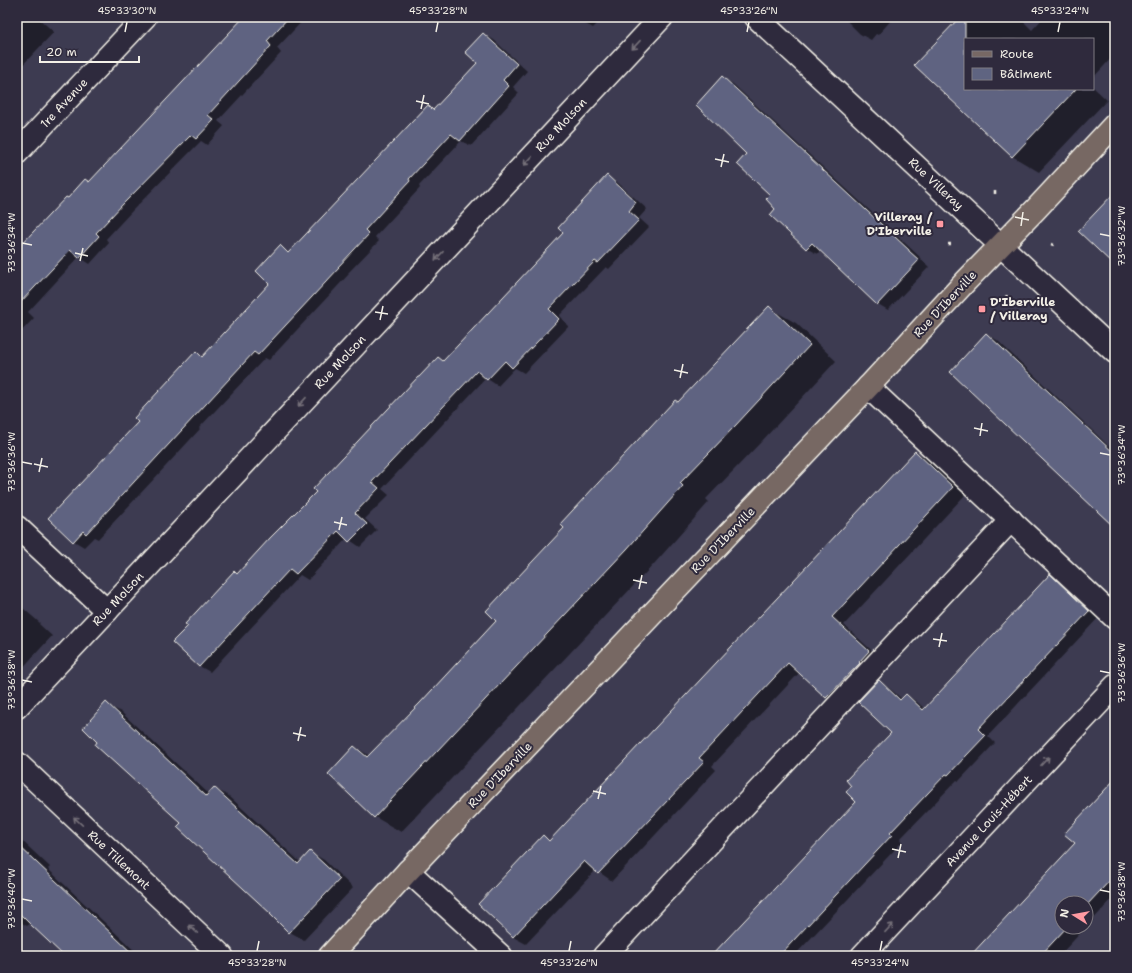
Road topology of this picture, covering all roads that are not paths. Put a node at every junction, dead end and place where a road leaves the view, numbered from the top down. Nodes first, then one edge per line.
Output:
1 (145, 17) edge
2 (662, 17) edge
3 (756, 17) edge
4 (1115, 124) edge
5 (17, 153) edge
6 (1001, 245) junction
7 (1115, 352) edge
8 (868, 387) junction
9 (1011, 520) junction
10 (17, 527) edge
11 (107, 611) junction
12 (1115, 618) edge
13 (1115, 686) edge
14 (17, 707) edge
15 (17, 763) edge
16 (408, 872) junction
17 (222, 956) edge
18 (330, 956) edge
19 (501, 956) edge
20 (604, 956) edge
21 (862, 956) edge

1 - 5 street, 1re Avenue
2 -> 11 street, Rue Molson
3 - 6 street, Rue Villeray
4 - 6 main road, Rue D'Iberville
6 - 7 street, Rue Villeray
6 - 8 main road, Rue D'Iberville
8 - 9 street
8 - 16 main road, Rue D'Iberville
9 - 12 street
9 - 20 street
10 - 11 street
11 - 14 street, Rue Molson
21 -> 13 street, Avenue Louis-Hébert
17 -> 15 street, Rue Tillemont
16 - 18 main road, Rue D'Iberville
16 - 19 street

